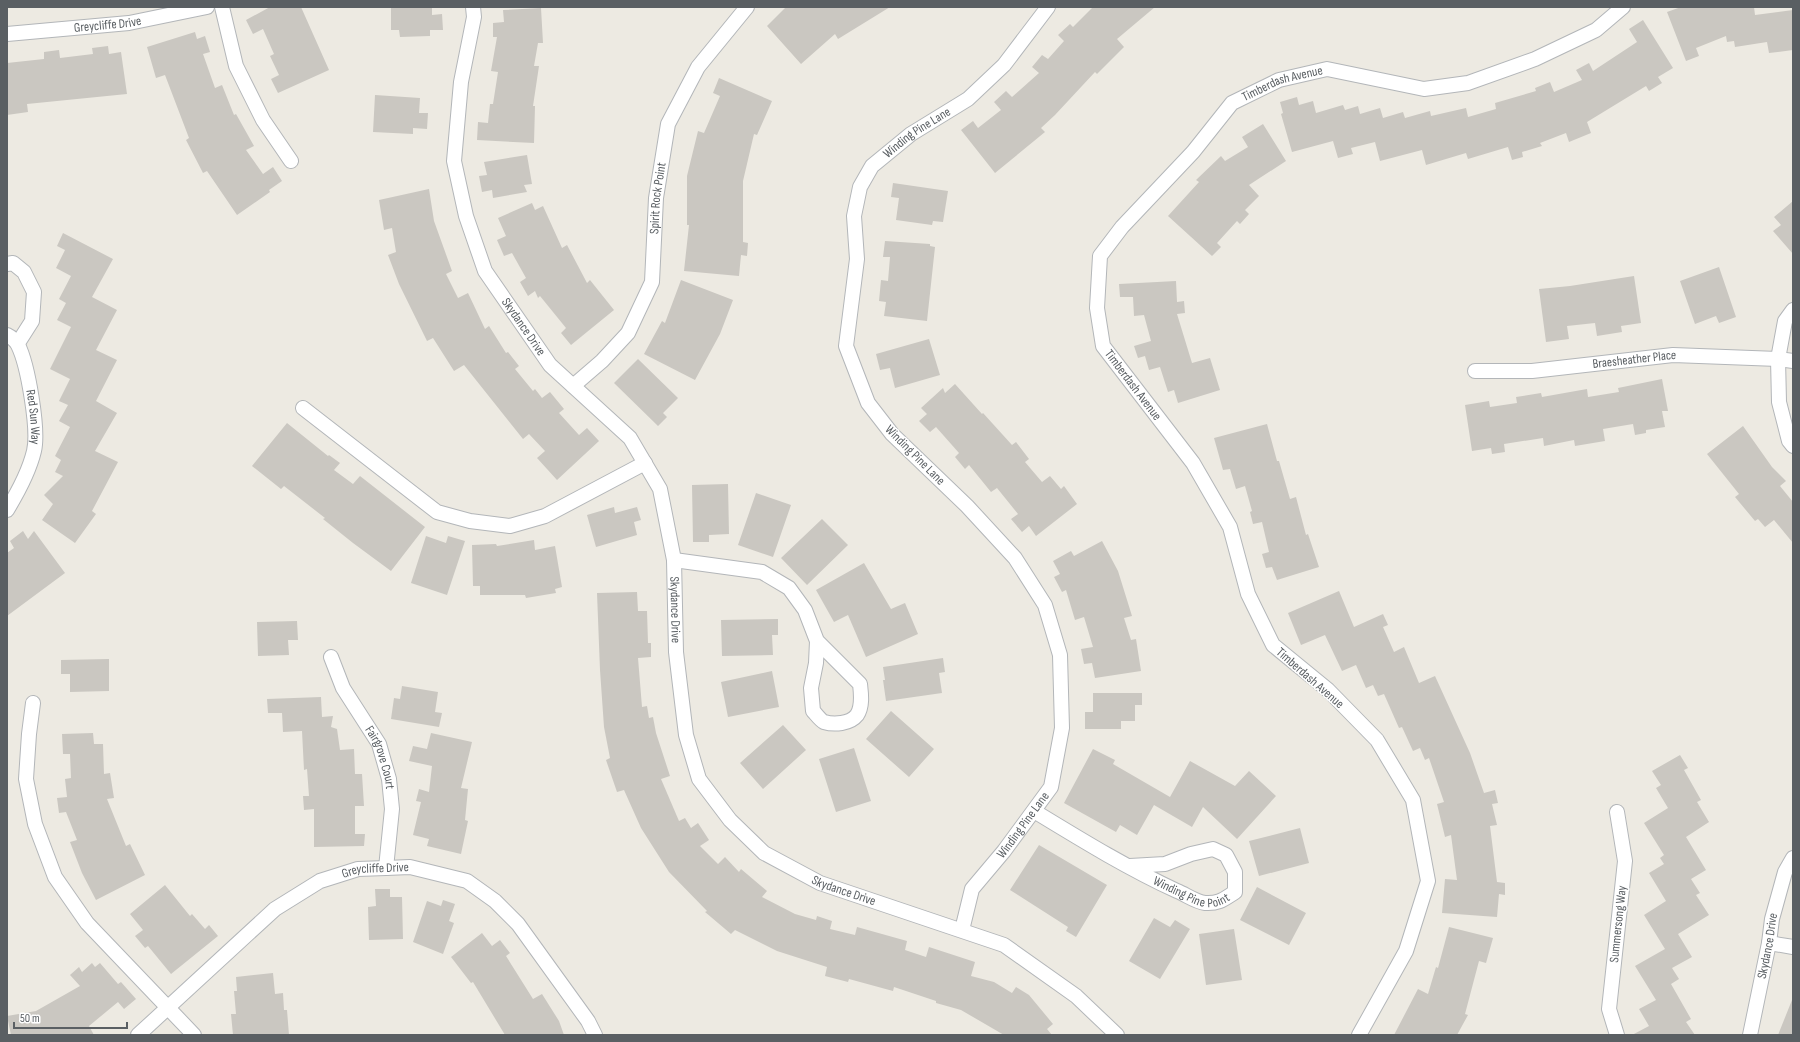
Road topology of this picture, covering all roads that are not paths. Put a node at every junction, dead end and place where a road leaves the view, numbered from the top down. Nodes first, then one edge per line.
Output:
1 (207, 7) edge
2 (222, 7) edge
3 (473, 7) edge
4 (747, 7) edge
5 (1048, 7) edge
6 (1623, 7) edge
7 (7, 34) edge
8 (291, 161) dead end
9 (7, 264) edge
10 (1793, 310) edge
11 (12, 339) edge
12 (1778, 358) junction
13 (1793, 361) edge
14 (1475, 371) dead end
15 (573, 386) junction
16 (303, 408) dead end
17 (1793, 446) edge
18 (645, 463) junction
19 (7, 510) edge
20 (674, 560) junction
21 (817, 641) junction
22 (331, 657) dead end
23 (33, 703) dead end
24 (1034, 811) junction
25 (1617, 812) dead end
26 (1793, 858) edge
27 (1130, 866) junction
28 (386, 868) junction
29 (962, 930) junction
30 (1769, 943) junction
31 (1793, 948) edge
32 (168, 1008) junction
33 (138, 1035) edge
34 (194, 1035) edge
35 (595, 1035) edge
36 (1117, 1035) edge
37 (1359, 1035) edge
38 (1617, 1035) edge
39 (1750, 1035) edge

1 - 7 street, Greycliffe Drive
2 - 8 street
3 - 15 street, Skydance Drive
4 - 15 street, Spirit Rock Point
5 - 24 street, Winding Pine Lane
6 - 37 street, Timberdash Avenue
9 - 11 street, Red Sun Way
10 - 12 street
11 - 19 street, Red Sun Way
12 - 13 street, Braesheather Place
12 - 14 street, Braesheather Place
12 - 17 street
15 - 18 street, Skydance Drive
16 - 18 street
18 - 20 street, Skydance Drive
20 - 21 street
20 - 29 street, Skydance Drive
21 - 21 street
22 - 28 street, Fairgrove Court
23 - 32 street
24 - 27 street, Winding Pine Point
24 - 29 street, Winding Pine Lane
25 - 38 street, Summersong Way
26 - 30 street, Skydance Drive
27 - 27 street, Winding Pine Point
28 - 32 street, Greycliffe Drive
28 - 35 street, Greycliffe Drive
29 - 36 street, Skydance Drive
30 - 31 street
30 - 39 street, Skydance Drive
32 - 33 street, Greycliffe Drive
32 - 34 street

